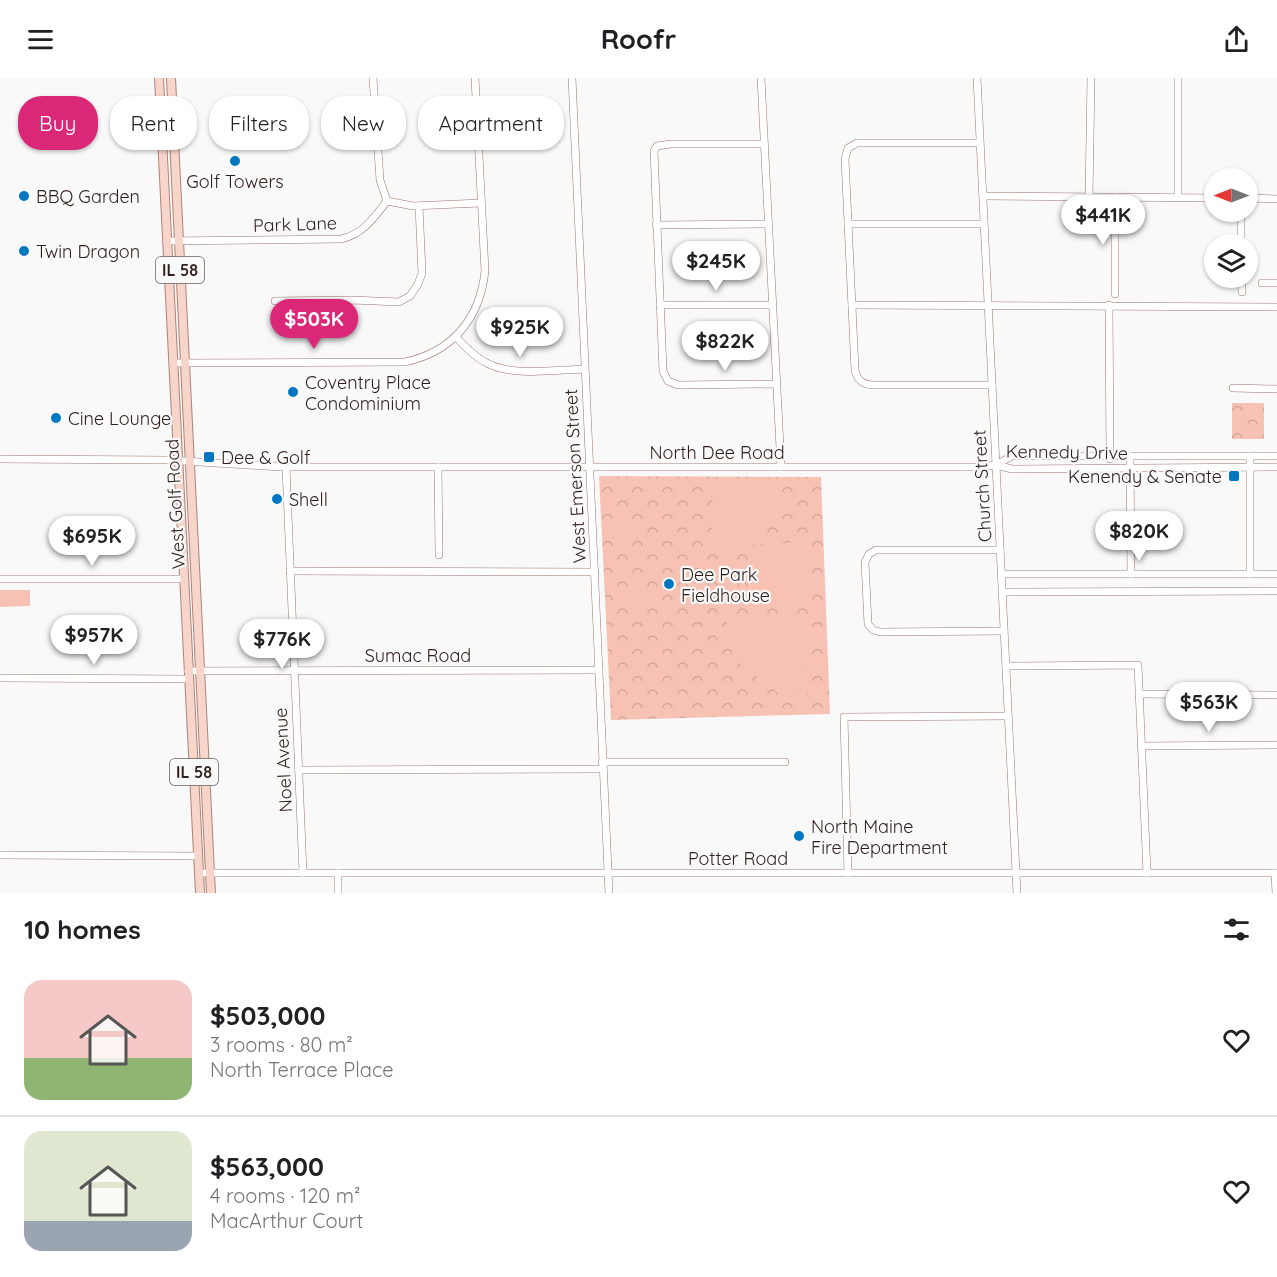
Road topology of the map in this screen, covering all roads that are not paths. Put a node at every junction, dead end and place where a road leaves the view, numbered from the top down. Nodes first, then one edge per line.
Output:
1 (159, 78) edge
2 (171, 78) edge
3 (374, 78) edge
4 (475, 78) edge
5 (572, 78) edge
6 (761, 78) edge
7 (977, 78) edge
8 (1091, 78) edge
9 (1178, 78) edge
10 (980, 143) junction
11 (764, 144) junction
12 (983, 196) junction
13 (1089, 197) junction
14 (1115, 197) junction
15 (1178, 198) junction
16 (1204, 198) edge
17 (1258, 198) edge
18 (1277, 199) edge
19 (387, 201) junction
20 (480, 203) junction
21 (418, 206) junction
22 (768, 224) junction
23 (848, 224) junction
24 (984, 224) junction
25 (656, 225) junction
26 (167, 241) junction
27 (179, 241) junction
28 (1262, 283) dead end
29 (1277, 283) edge
30 (1242, 288) edge
31 (1242, 292) dead end
32 (1115, 294) dead end
33 (275, 301) dead end
34 (660, 304) junction
35 (988, 304) junction
36 (772, 305) junction
37 (852, 305) junction
38 (1109, 305) junction
39 (1277, 307) edge
40 (456, 337) junction
41 (173, 363) junction
42 (185, 363) junction
43 (584, 369) junction
44 (776, 384) junction
45 (992, 385) junction
46 (1233, 388) dead end
47 (1277, 389) edge
48 (1130, 456) junction
49 (1250, 456) junction
50 (1277, 456) edge
51 (1110, 457) junction
52 (0, 459) edge
53 (178, 461) junction
54 (190, 462) junction
55 (996, 465) junction
56 (286, 467) junction
57 (438, 467) junction
58 (589, 467) junction
59 (780, 467) junction
60 (1250, 467) junction
61 (1277, 467) edge
62 (1110, 468) junction
63 (1130, 468) junction
64 (1000, 550) junction
65 (439, 555) dead end
66 (290, 571) junction
67 (595, 572) junction
68 (1002, 574) junction
69 (1131, 574) junction
70 (1250, 574) junction
71 (1277, 574) edge
72 (0, 579) edge
73 (184, 579) junction
74 (1277, 591) edge
75 (1002, 592) junction
76 (1004, 631) junction
77 (1006, 666) junction
78 (294, 670) junction
79 (599, 670) junction
80 (201, 671) junction
81 (189, 675) junction
82 (0, 678) edge
83 (1139, 694) junction
84 (1277, 695) edge
85 (1008, 716) junction
86 (1277, 745) edge
87 (1141, 746) junction
88 (785, 762) dead end
89 (602, 766) junction
90 (299, 770) junction
91 (0, 855) edge
92 (198, 856) junction
93 (199, 873) junction
94 (210, 873) junction
95 (303, 873) junction
96 (338, 873) junction
97 (609, 873) junction
98 (848, 873) junction
99 (1016, 873) junction
100 (1147, 873) junction
101 (1276, 873) edge
102 (200, 893) edge
103 (211, 893) edge
104 (338, 893) edge
105 (609, 893) edge
106 (1017, 893) edge
107 (1276, 893) edge

1 - 26 main road, IL 58
2 - 27 main road, West Golf Road / IL 58
3 - 19 street
4 - 20 street
5 - 43 street, West Emerson Street
6 - 11 street
7 - 10 street, Church Street
8 - 13 street
9 - 15 street
10 - 12 street, Church Street
10 - 23 street
11 - 22 street
11 - 25 street
12 - 13 street
12 - 24 street, Church Street
13 - 14 street
14 - 15 street
14 - 32 street
15 - 16 street
17 - 18 street
19 - 21 street
19 - 27 street, Park Lane
20 - 21 street
20 - 40 street
21 - 33 street
22 - 25 street
22 - 36 street
23 - 24 street
23 - 37 street
24 - 35 street, Church Street
25 - 34 street
26 - 27 street, Park Lane
26 - 41 main road, West Golf Road / IL 58
27 - 42 main road, West Golf Road / IL 58
28 - 29 street
30 - 31 street
34 - 36 street
34 - 44 street
35 - 37 street
35 - 38 street
35 - 45 street, Church Street
36 - 44 street
37 - 45 street
38 - 39 street
38 - 51 street
40 - 42 street
40 - 43 street
41 - 42 street
41 - 53 main road, West Golf Road / IL 58
42 - 54 main road, West Golf Road / IL 58
43 - 58 street, West Emerson Street
44 - 59 street
45 - 55 street, Church Street
46 - 47 street
48 - 49 street, Kennedy Drive
48 - 51 street, Kennedy Drive
48 - 63 street
49 - 50 street, Kennedy Drive
49 - 60 street
51 - 55 street, Kennedy Drive
51 - 62 street
52 - 53 street, North Dee Road
53 - 54 street, North Dee Road
53 - 73 main road, West Golf Road / IL 58
54 - 56 street, North Dee Road
54 - 80 main road, West Golf Road / IL 58
55 - 59 street, North Dee Road
55 - 62 street, Kennedy Drive
55 - 64 street, Church Street
56 - 57 street, North Dee Road
56 - 66 street, Noel Avenue
57 - 58 street, North Dee Road
57 - 65 street
58 - 59 street, North Dee Road
58 - 67 street, West Emerson Street
60 - 61 street, Kennedy Drive
60 - 63 street, Kennedy Drive
60 - 70 street
62 - 63 street, Kennedy Drive
63 - 69 street
64 - 68 street, Church Street
64 - 76 street
66 - 67 street
66 - 78 street, Noel Avenue
67 - 79 street, West Emerson Street
68 - 69 street
68 - 75 street, Church Street
69 - 70 street
70 - 71 street
72 - 73 street
73 - 81 main road, West Golf Road / IL 58
74 - 75 street
75 - 76 street, Church Street
76 - 77 street, Church Street
77 - 83 street
77 - 85 street, Church Street
78 - 79 street, Sumac Road
78 - 80 street, Sumac Road
78 - 90 street, Noel Avenue
79 - 89 street, West Emerson Street
80 - 81 street, Sumac Road
80 - 94 main road, West Golf Road / IL 58
81 - 82 street, Sumac Road
81 - 92 main road, West Golf Road / IL 58
83 - 84 street
83 - 87 street
85 - 98 street
85 - 99 street, Church Street
86 - 87 street
87 - 100 street
88 - 89 street
89 - 90 street
89 - 97 street, West Emerson Street
90 - 95 street, Noel Avenue
91 - 92 street
92 - 93 main road, West Golf Road / IL 58
93 - 94 street, Potter Road
93 - 102 main road, West Golf Road / IL 58
94 - 95 street, Potter Road
94 - 103 main road, West Golf Road / IL 58
95 - 96 street, Potter Road
96 - 97 street, Potter Road
96 - 104 street
97 - 98 street, Potter Road
97 - 105 street, West Emerson Street
98 - 99 street, Potter Road
99 - 100 street, Potter Road
99 - 106 street, Church Street
100 - 101 street, Potter Road
101 - 107 street

